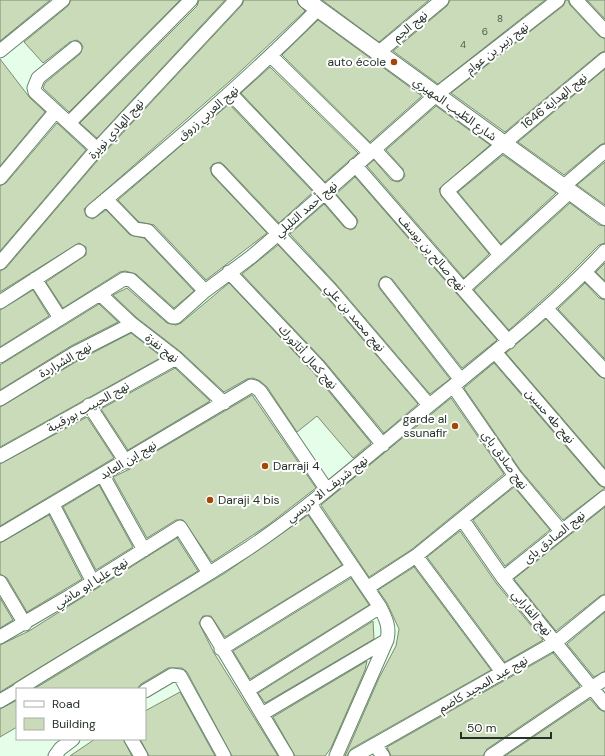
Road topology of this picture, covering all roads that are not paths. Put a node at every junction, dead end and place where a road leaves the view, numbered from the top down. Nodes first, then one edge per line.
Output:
1 (63, 0) edge
2 (191, 0) edge
3 (236, 0) edge
4 (442, 0) edge
5 (558, 0) edge
6 (576, 0) edge
7 (312, 5) edge
8 (605, 32) edge
9 (75, 48) dead end
10 (0, 51) edge
11 (378, 52) junction
12 (271, 56) junction
13 (605, 59) edge
14 (230, 94) junction
15 (436, 96) junction
16 (56, 111) junction
17 (68, 123) junction
18 (502, 143) junction
19 (97, 149) junction
20 (372, 151) junction
21 (605, 151) edge
22 (355, 165) junction
23 (218, 170) dead end
24 (396, 174) dead end
25 (0, 178) edge
26 (568, 188) junction
27 (325, 193) junction
28 (106, 199) junction
29 (92, 211) dead end
30 (605, 217) edge
31 (350, 222) dead end
32 (278, 234) junction
33 (79, 251) dead end
34 (605, 251) edge
35 (500, 255) junction
36 (0, 263) edge
37 (230, 272) junction
38 (585, 272) junction
39 (35, 279) junction
40 (386, 284) dead end
41 (463, 288) junction
42 (205, 290) junction
43 (605, 292) edge
44 (100, 294) junction
45 (0, 302) edge
46 (546, 308) junction
47 (60, 318) junction
48 (132, 324) junction
49 (509, 342) junction
50 (495, 352) junction
51 (0, 354) edge
52 (176, 358) junction
53 (605, 371) edge
54 (457, 383) junction
55 (0, 399) edge
56 (224, 403) junction
57 (89, 405) junction
58 (429, 405) junction
59 (383, 445) junction
60 (0, 456) edge
61 (126, 462) junction
62 (103, 476) junction
63 (515, 476) junction
64 (605, 480) edge
65 (327, 490) junction
66 (605, 497) edge
67 (310, 504) junction
68 (53, 505) junction
69 (462, 519) junction
70 (561, 531) junction
71 (0, 535) edge
72 (144, 550) junction
73 (416, 556) junction
74 (352, 567) junction
75 (209, 573) junction
76 (503, 578) junction
77 (0, 582) edge
78 (93, 582) junction
79 (367, 588) junction
80 (605, 602) edge
81 (380, 607) junction
82 (207, 623) dead end
83 (24, 624) junction
84 (0, 637) edge
85 (387, 640) junction
86 (556, 642) junction
87 (221, 649) junction
88 (502, 673) junction
89 (605, 679) edge
90 (21, 688) edge
91 (594, 688) junction
92 (146, 690) edge
93 (248, 690) junction
94 (16, 691) edge
95 (0, 701) edge
96 (605, 704) edge
97 (262, 714) junction
98 (72, 740) edge
99 (132, 740) edge
100 (375, 744) junction
101 (508, 752) edge
102 (55, 756) edge
103 (141, 756) edge
104 (224, 756) edge
105 (287, 756) edge
106 (336, 756) edge
107 (355, 756) edge
108 (383, 756) edge
109 (491, 756) edge

1 - 10 street
2 - 17 street
3 - 19 street, نهج الهادي نويرة
4 - 11 street, نهج الجم
5 - 15 street, نهج زبير بن عوام
6 - 8 street
7 - 11 street, شارع الطّيب المهيري
7 - 12 street, نهج العربي زروق
9 - 16 street
11 - 15 street, شارع الطّيب المهيري
12 - 14 street, نهج العربي زروق
12 - 20 street
13 - 18 street, نهج الهداية 1646
14 - 27 street
14 - 28 street, نهج العربي زروق
15 - 18 street, شارع الطّيب المهيري
15 - 20 street, نهج أحمد التليلي
16 - 17 street
16 - 25 street
17 - 19 street
18 - 26 street, شارع الطّيب المهيري
18 - 35 street
19 - 36 street, نهج الهادي نويرة
20 - 22 street, نهج أحمد التليلي
20 - 24 street
21 - 26 street
22 - 27 street, نهج أحمد التليلي
22 - 41 street, نهج صالح بن يوسف
23 - 32 street, نهج محمد بن علي
26 - 30 street, شارع الطّيب المهيري
26 - 35 street
27 - 31 street
27 - 32 street, نهج أحمد التليلي
28 - 29 street, نهج العربي زروق
28 - 42 street
32 - 37 street, نهج أحمد التليلي
32 - 58 street, نهج محمد بن علي
33 - 39 street
34 - 38 street, نهج شريف الا دريسي
35 - 41 street
37 - 42 street, نهج أحمد التليلي
37 - 59 street, نهج كمال أتاتورك
38 - 43 street
38 - 46 street, نهج شريف الا دريسي
39 - 45 street
39 - 47 street
40 - 54 street, نهج صادق باي
41 - 49 street, نهج صالح بن يوسف
42 - 44 street, نهج أحمد التليلي
44 - 47 street
44 - 48 street, نهج نفزة
46 - 49 street, نهج شريف الا دريسي
46 - 53 street
47 - 51 street
48 - 52 street, نهج نفزة
48 - 55 street, نهج الشراردة
49 - 50 street, نهج شريف الا دريسي
50 - 54 street, نهج شريف الا دريسي
50 - 64 street, نهج طه حسين
52 - 56 street, نهج نفزة
52 - 57 street, نهج الحبيب بورقيبة
54 - 58 street, نهج شريف الا دريسي
54 - 63 street, نهج صادق باي
56 - 61 street, نهج ابن العابد
56 - 65 street, نهج ابن العابد
57 - 60 street, نهج الحبيب بورقيبة
57 - 61 street
58 - 59 street, نهج شريف الا دريسي
59 - 65 street, نهج شريف الا دريسي
61 - 62 street, نهج ابن العابد
62 - 68 street, نهج ابن العابد
62 - 72 street
63 - 69 street
63 - 70 street, نهج صادق باي
65 - 67 street, نهج شريف الا دريسي
66 - 70 street, نهج الصادق باى
67 - 74 street
67 - 75 street, نهج شريف الا دريسي
68 - 71 street, نهج ابن العابد
68 - 78 street
69 - 73 street
69 - 76 street, نهج الفارابي
70 - 76 street, نهج الصادق باى
72 - 75 street, نهج عليا ابو ماشي
72 - 78 street, نهج عليا ابو ماشي
73 - 79 street
73 - 88 street
74 - 79 street
74 - 87 street
75 - 90 street, نهج شريف الا دريسي
76 - 86 street, نهج الفارابي
77 - 83 street
78 - 83 street, نهج عليا ابو ماشي
79 - 81 street
80 - 86 street, نهج عبد المجيد كاضم
81 - 85 street
81 - 93 street
82 - 87 street
83 - 84 street, نهج عليا ابو ماشي
85 - 97 street
85 - 106 street
86 - 88 street, نهج عبد المجيد كاضم
86 - 91 street, نهج الفارابي
87 - 93 street
88 - 100 street, نهج عبد المجيد كاضم
89 - 91 street
91 - 96 street, نهج الفارابي
91 - 101 street
92 - 104 street
93 - 97 street
94 - 95 street, نهج شريف الا دريسي
97 - 105 street
98 - 102 street
99 - 103 street
100 - 107 street, نهج عبد المجيد كاضم
100 - 108 street
101 - 109 street

